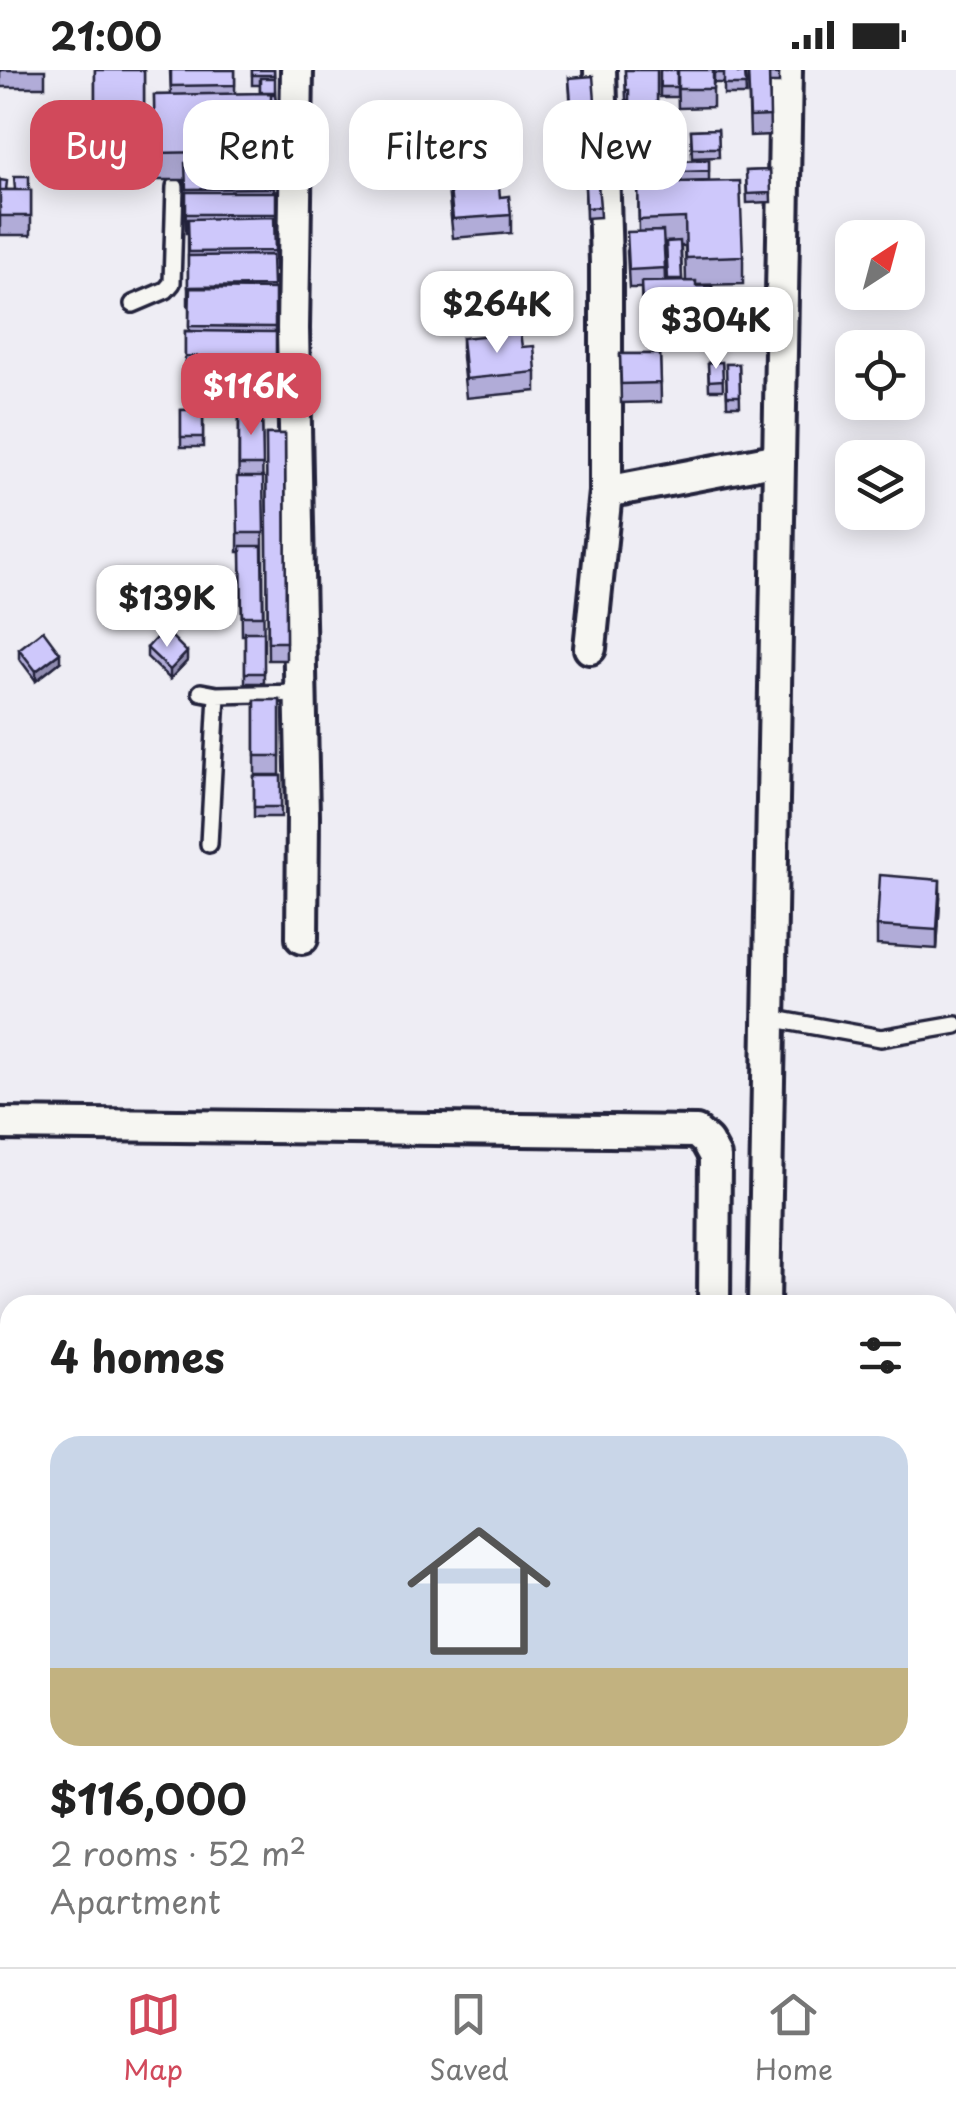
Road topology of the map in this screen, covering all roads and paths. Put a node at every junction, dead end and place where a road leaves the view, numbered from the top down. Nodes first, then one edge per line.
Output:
1 (297, 70) edge
2 (600, 70) edge
3 (786, 70) edge
4 (175, 187) dead end
5 (133, 304) dead end
6 (779, 459) junction
7 (606, 492) junction
8 (590, 648) dead end
9 (300, 693) junction
10 (209, 844) dead end
11 (302, 938) dead end
12 (769, 1018) junction
13 (956, 1025) edge
14 (0, 1124) edge
15 (714, 1295) edge
16 (764, 1295) edge

1 - 9 street
2 - 7 street
3 - 6 street
4 - 5 lane
6 - 7 street
6 - 12 street
7 - 8 street
9 - 10 lane
9 - 11 street
12 - 13 lane
12 - 16 street
14 - 15 street

